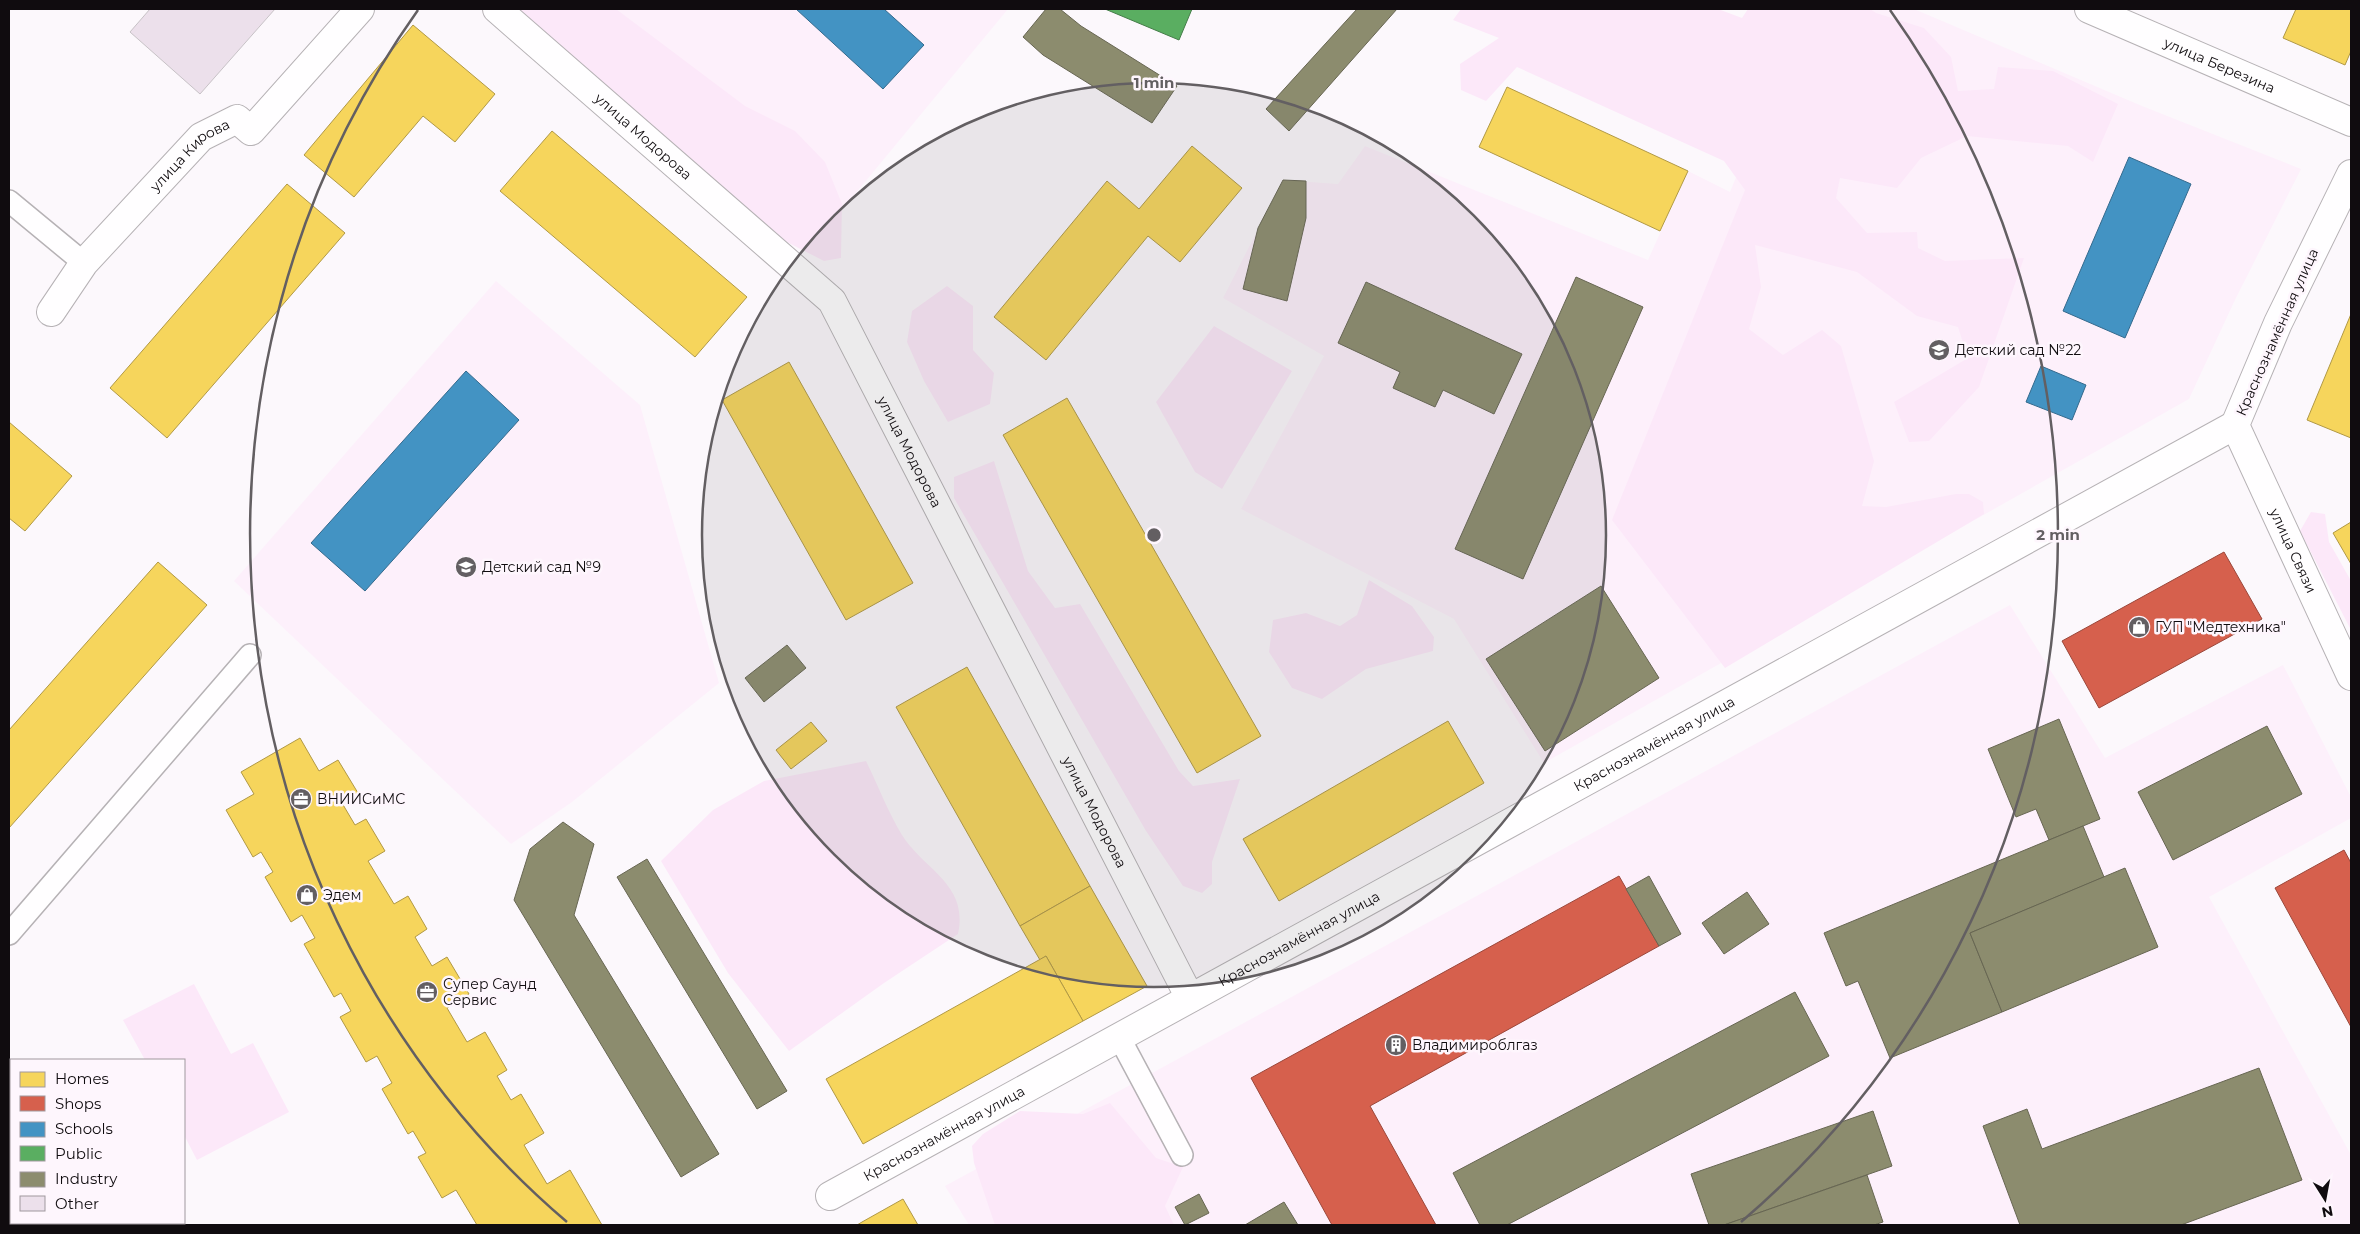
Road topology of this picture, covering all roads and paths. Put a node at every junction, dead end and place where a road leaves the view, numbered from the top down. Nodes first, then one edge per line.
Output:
1 (360, 9) edge
2 (497, 9) edge
3 (2089, 9) edge
4 (2351, 122) edge
5 (2351, 174) edge
6 (9, 201) edge
7 (84, 263) junction
8 (51, 312) dead end
9 (2235, 425) junction
10 (250, 655) dead end
11 (2351, 676) edge
12 (9, 934) edge
13 (1190, 998) junction
14 (1118, 1037) junction
15 (1182, 1155) dead end
16 (830, 1196) dead end

1 - 7 street, улица Кирова
2 - 13 street, улица Модорова
3 - 4 street, улица Березина
5 - 9 street, Краснознамённая улица
6 - 7 lane
7 - 8 street, улица Кирова
9 - 11 street, улица Связи
9 - 13 street, Краснознамённая улица
10 - 12 lane
13 - 14 street, Краснознамённая улица
14 - 15 lane
14 - 16 street, Краснознамённая улица

